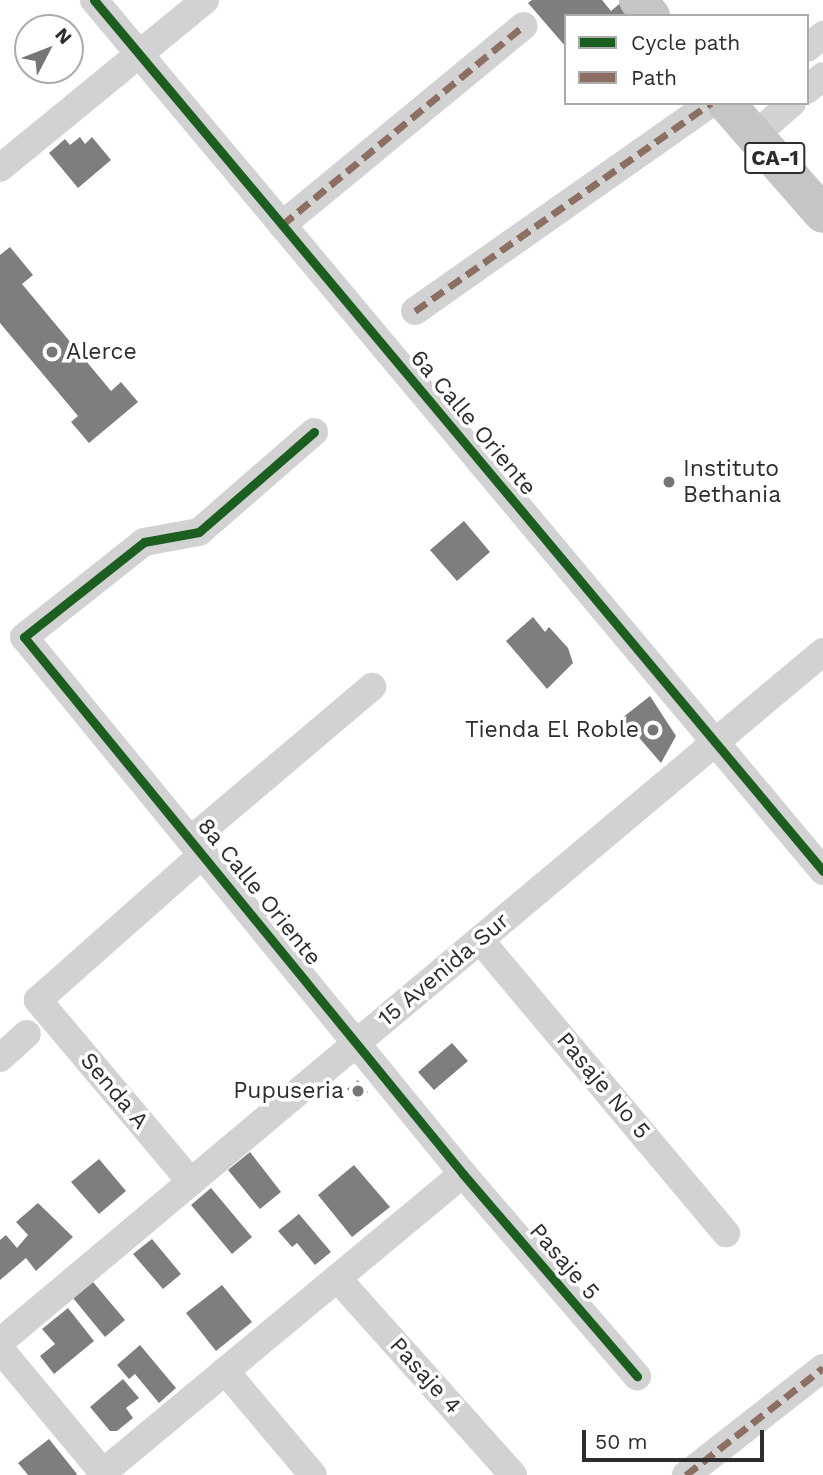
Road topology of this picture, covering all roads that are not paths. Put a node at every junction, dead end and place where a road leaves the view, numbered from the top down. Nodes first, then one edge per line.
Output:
1 (94, 0) edge
2 (205, 0) edge
3 (638, 0) edge
4 (649, 14) edge
5 (523, 26) dead end
6 (823, 34) edge
7 (809, 46) edge
8 (139, 53) junction
9 (823, 76) edge
10 (809, 88) edge
11 (778, 105) edge
12 (734, 111) edge
13 (0, 168) edge
14 (823, 214) edge
15 (282, 225) junction
16 (415, 311) dead end
17 (314, 432) dead end
18 (823, 652) edge
19 (372, 687) dead end
20 (715, 743) junction
21 (198, 846) junction
22 (823, 871) edge
23 (480, 940) junction
24 (27, 1034) dead end
25 (355, 1044) junction
26 (0, 1058) edge
27 (463, 1174) junction
28 (191, 1182) junction
29 (726, 1233) dead end
30 (337, 1278) junction
31 (0, 1342) edge
32 (0, 1349) edge
33 (823, 1368) edge
34 (225, 1371) junction
35 (637, 1376) dead end
36 (103, 1474) edge
37 (313, 1475) edge
38 (513, 1475) edge
39 (686, 1475) edge

1 - 8 street, 6a Calle Oriente
2 - 8 street
3 - 4 main road
5 - 15 street
6 - 7 street
8 - 13 street
8 - 15 street, 6a Calle Oriente
9 - 10 street
11 - 12 street
12 - 14 main road, CA-1
12 - 16 street
15 - 20 street, 6a Calle Oriente
17 - 21 street, 8a Calle Oriente
18 - 20 street, 15 Avenida Sur
19 - 21 street
20 - 22 street, 6a Calle Oriente
20 - 23 street, 15 Avenida Sur
21 - 25 street, 8a Calle Oriente
21 - 28 street, Senda A
23 - 25 street, 15 Avenida Sur
23 - 29 street, Pasaje No 5
24 - 26 street
25 - 27 street, 8a Calle Oriente
25 - 28 street, 15 Avenida Sur
27 - 30 street
27 - 35 street, Pasaje 5
28 - 31 street, 15 Avenida Sur
30 - 34 street
30 - 38 street, Pasaje 4
32 - 36 street
33 - 39 street
34 - 36 street
34 - 37 street

